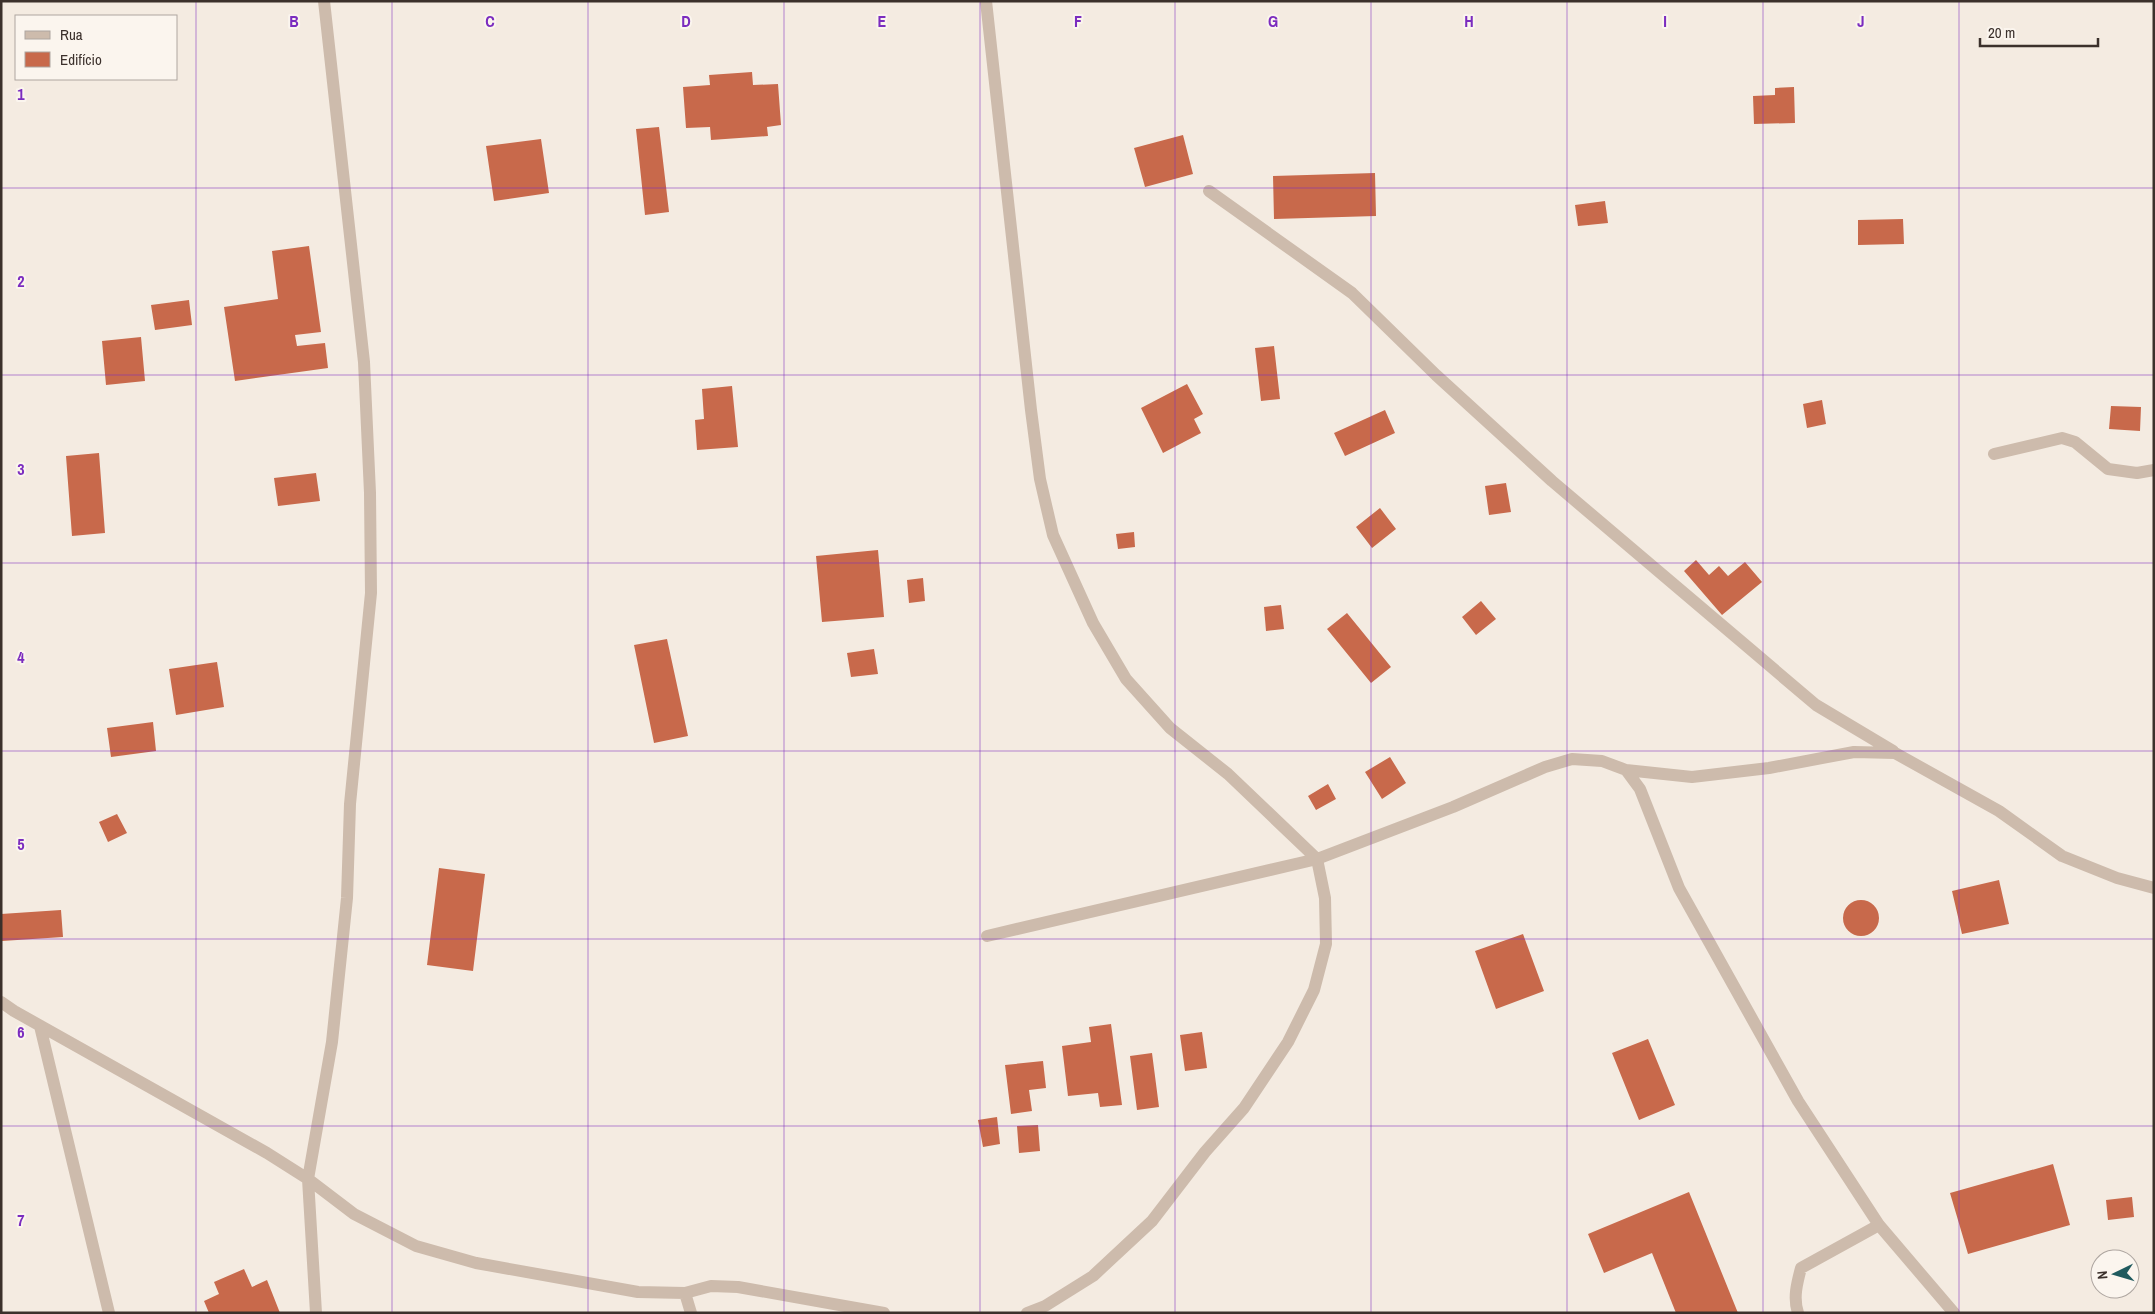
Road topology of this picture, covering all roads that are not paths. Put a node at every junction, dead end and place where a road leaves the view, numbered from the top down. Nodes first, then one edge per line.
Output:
1 (324, 1) edge
2 (986, 1) edge
3 (1208, 191) dead end
4 (1994, 454) dead end
5 (2154, 470) edge
6 (1895, 753) junction
7 (1626, 770) junction
8 (1317, 860) junction
9 (2154, 888) edge
10 (987, 936) dead end
11 (1, 1002) edge
12 (40, 1026) junction
13 (308, 1179) junction
14 (1879, 1225) junction
15 (685, 1293) junction
16 (109, 1313) edge
17 (316, 1313) edge
18 (691, 1313) edge
19 (884, 1313) edge
20 (1027, 1313) edge
21 (1798, 1313) edge
22 (1954, 1313) edge

1 - 13 street
2 - 8 street
3 - 6 street
4 - 5 street
6 - 7 street
6 - 9 street
7 - 8 street
7 - 14 street
8 - 10 street
8 - 20 street
11 - 12 street
12 - 13 street
12 - 16 street
13 - 15 street
13 - 17 street
14 - 21 street
14 - 22 street
15 - 18 street
15 - 19 street

